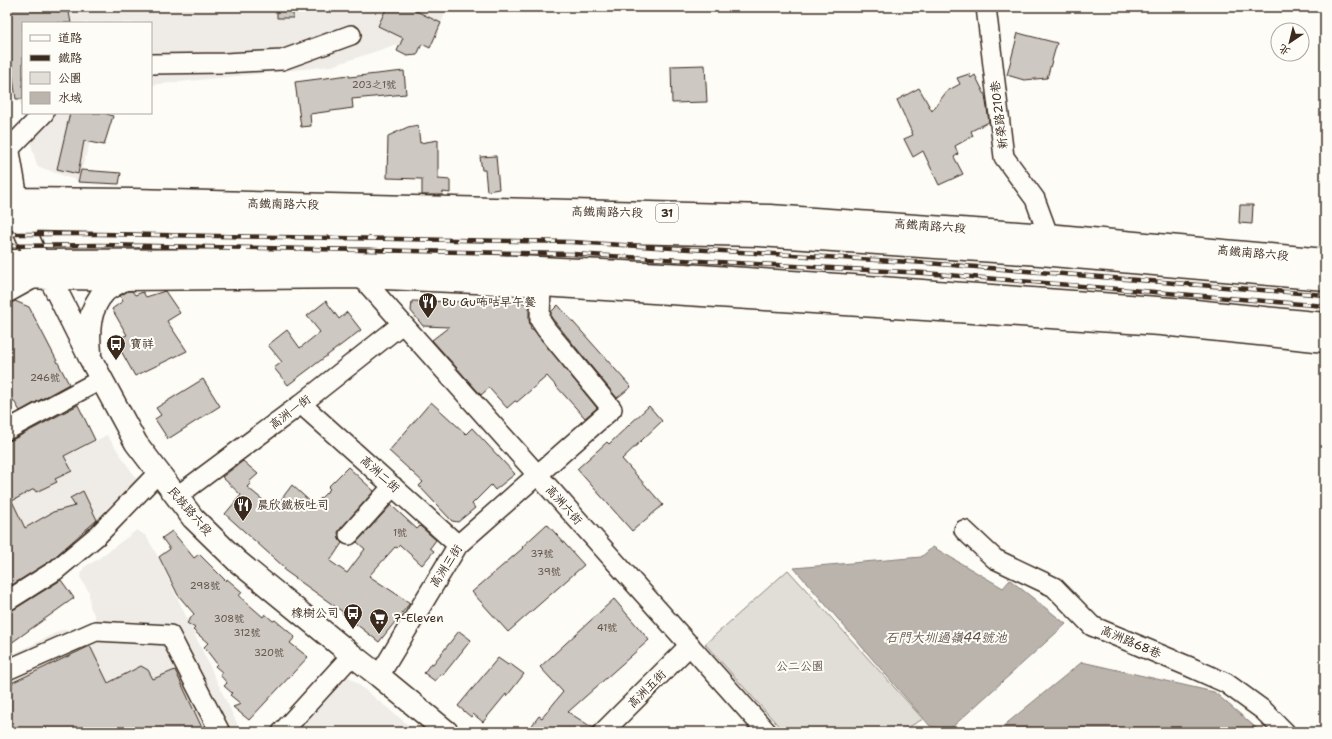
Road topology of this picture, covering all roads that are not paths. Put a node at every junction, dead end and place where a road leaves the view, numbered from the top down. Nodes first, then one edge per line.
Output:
1 (986, 7) edge
2 (352, 35) dead end
3 (152, 64) edge
4 (43, 114) edge
5 (7, 148) edge
6 (11, 208) edge
7 (828, 219) junction
8 (759, 235) junction
9 (1047, 235) junction
10 (1325, 260) edge
11 (7, 261) edge
12 (41, 272) junction
13 (7, 277) edge
14 (361, 277) junction
15 (124, 279) junction
16 (1325, 279) edge
17 (541, 285) junction
18 (853, 286) junction
19 (7, 293) edge
20 (767, 298) junction
21 (402, 324) junction
22 (1325, 324) edge
23 (1325, 341) edge
24 (90, 358) junction
25 (102, 379) junction
26 (301, 404) junction
27 (7, 430) edge
28 (158, 473) junction
29 (537, 475) junction
30 (393, 486) junction
31 (176, 497) junction
32 (964, 530) dead end
33 (349, 535) dead end
34 (458, 545) junction
35 (7, 601) edge
36 (690, 645) junction
37 (352, 655) junction
38 (7, 670) edge
39 (379, 676) junction
40 (220, 732) edge
41 (282, 732) edge
42 (446, 732) edge
43 (603, 732) edge
44 (767, 732) edge
45 (1284, 732) edge

1 - 9 street, 新榮路210巷
2 - 3 street
4 - 5 street
5 - 6 main road, 民族路六段
6 - 7 main road, 高鐵南路六段 / 31
6 - 8 main road, 高鐵南路六段 / 31
6 - 12 main road, 民族路六段
7 - 8 main road
7 - 9 main road, 高鐵南路六段 / 31
8 - 16 main road, 高鐵南路六段 / 31
9 - 10 main road, 高鐵南路六段 / 31
11 - 12 main road
12 - 13 main road
12 - 15 main road
12 - 18 main road
12 - 19 street
12 - 24 main road, 民族路六段
14 - 15 main road
14 - 17 main road
14 - 21 street, 高洲六街
15 - 24 main road
17 - 20 main road
17 - 29 street, 高洲三街
18 - 20 main road
18 - 22 main road
20 - 23 main road
21 - 26 street, 高洲一街
21 - 29 street, 高洲六街
24 - 25 main road, 民族路六段
25 - 27 street
25 - 28 main road, 民族路六段
26 - 30 street, 高洲二街
26 - 31 street, 高洲一街
28 - 31 main road, 民族路六段
28 - 35 street
29 - 34 street, 高洲三街
29 - 36 street, 高洲六街
30 - 33 street
30 - 34 street, 高洲二街
31 - 37 main road, 民族路六段
32 - 45 street, 高洲路68巷
34 - 39 street, 高洲三街
36 - 43 street, 高洲五街
36 - 44 street, 高洲六街
37 - 39 main road, 民族路六段
37 - 41 street
38 - 40 street
39 - 42 main road, 民族路六段

